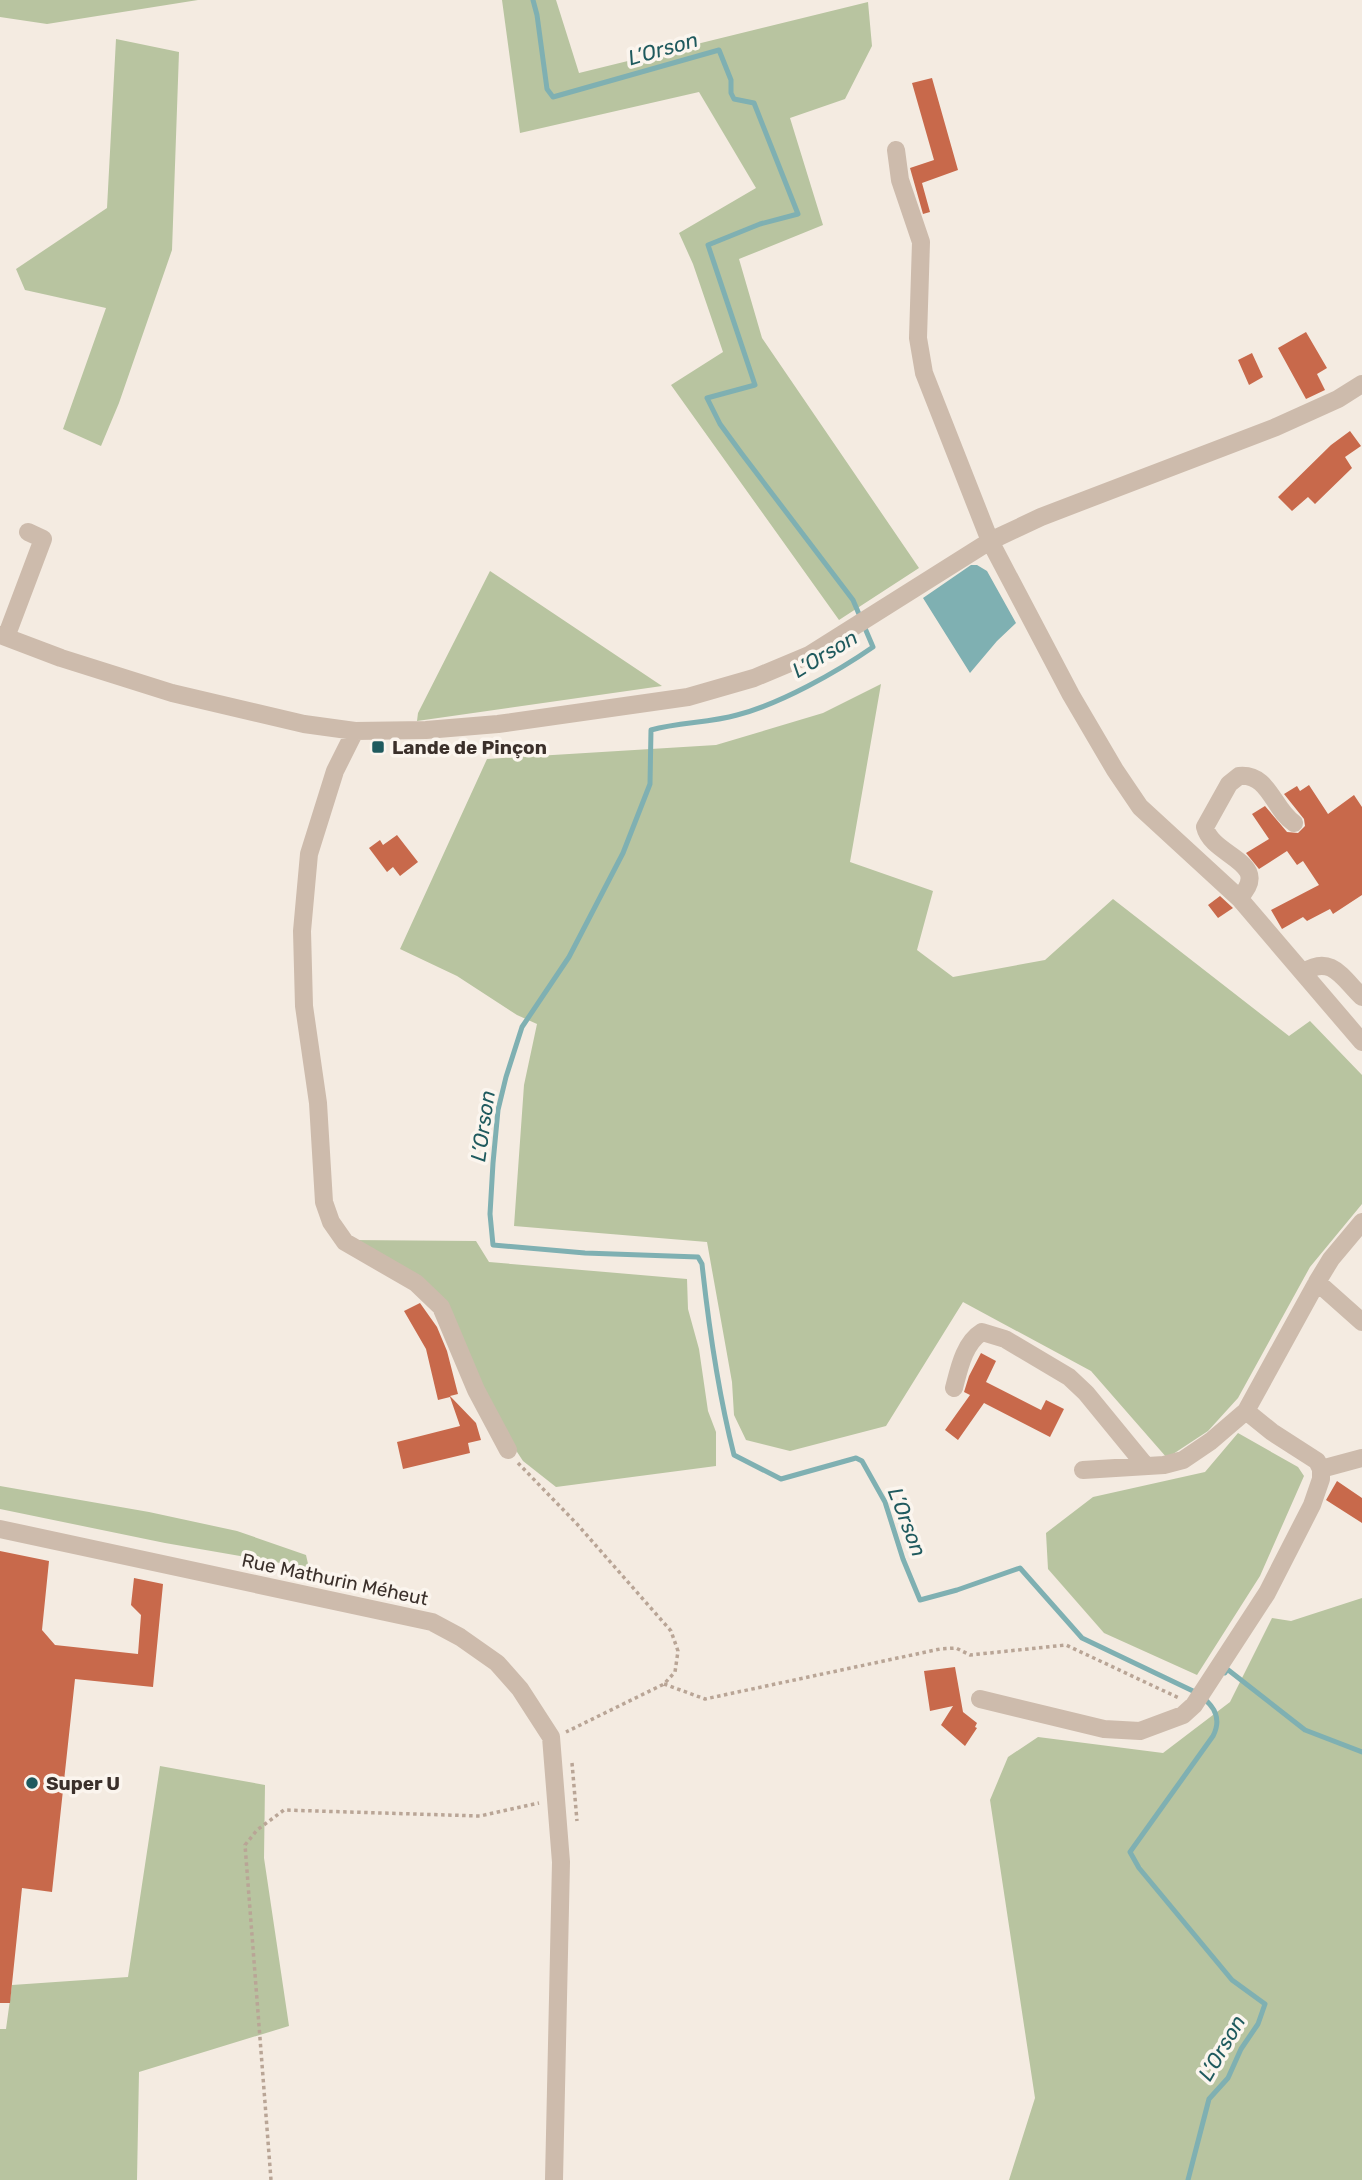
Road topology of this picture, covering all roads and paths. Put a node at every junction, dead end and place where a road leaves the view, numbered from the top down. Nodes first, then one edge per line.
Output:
1 (896, 150) dead end
2 (1362, 384) edge
3 (29, 532) dead end
4 (990, 541) junction
5 (3, 636) edge
6 (355, 732) junction
7 (1294, 823) dead end
8 (1239, 898) junction
9 (1304, 972) junction
10 (1362, 997) edge
11 (1362, 1042) edge
12 (1362, 1223) edge
13 (1317, 1282) junction
14 (1362, 1322) edge
15 (954, 1388) dead end
16 (1246, 1411) junction
17 (508, 1450) joint
18 (1362, 1458) edge
19 (1145, 1465) junction
20 (1321, 1469) junction
21 (1083, 1470) dead end
22 (0, 1529) edge
23 (664, 1684) junction
24 (980, 1699) dead end
25 (1194, 1705) junction
26 (561, 1726) dead end
27 (573, 1729) dead end
28 (567, 1742) dead end
29 (572, 1760) dead end
30 (543, 1802) dead end
31 (577, 1827) dead end
32 (271, 2180) edge
33 (554, 2180) edge

1 - 4 street
2 - 4 street
3 - 5 street
4 - 6 street
4 - 8 street
5 - 6 street
6 - 17 street
7 - 8 street
8 - 9 street
9 - 10 street
9 - 11 street
12 - 13 street
13 - 14 street
13 - 16 street
15 - 19 street
16 - 19 street
16 - 20 street
17 - 23 path
18 - 20 street
19 - 21 street
20 - 25 street
22 - 33 street, Rue Mathurin Méheut
23 - 25 path
23 - 27 path
24 - 25 street
26 - 28 path
29 - 31 path
30 - 32 path

